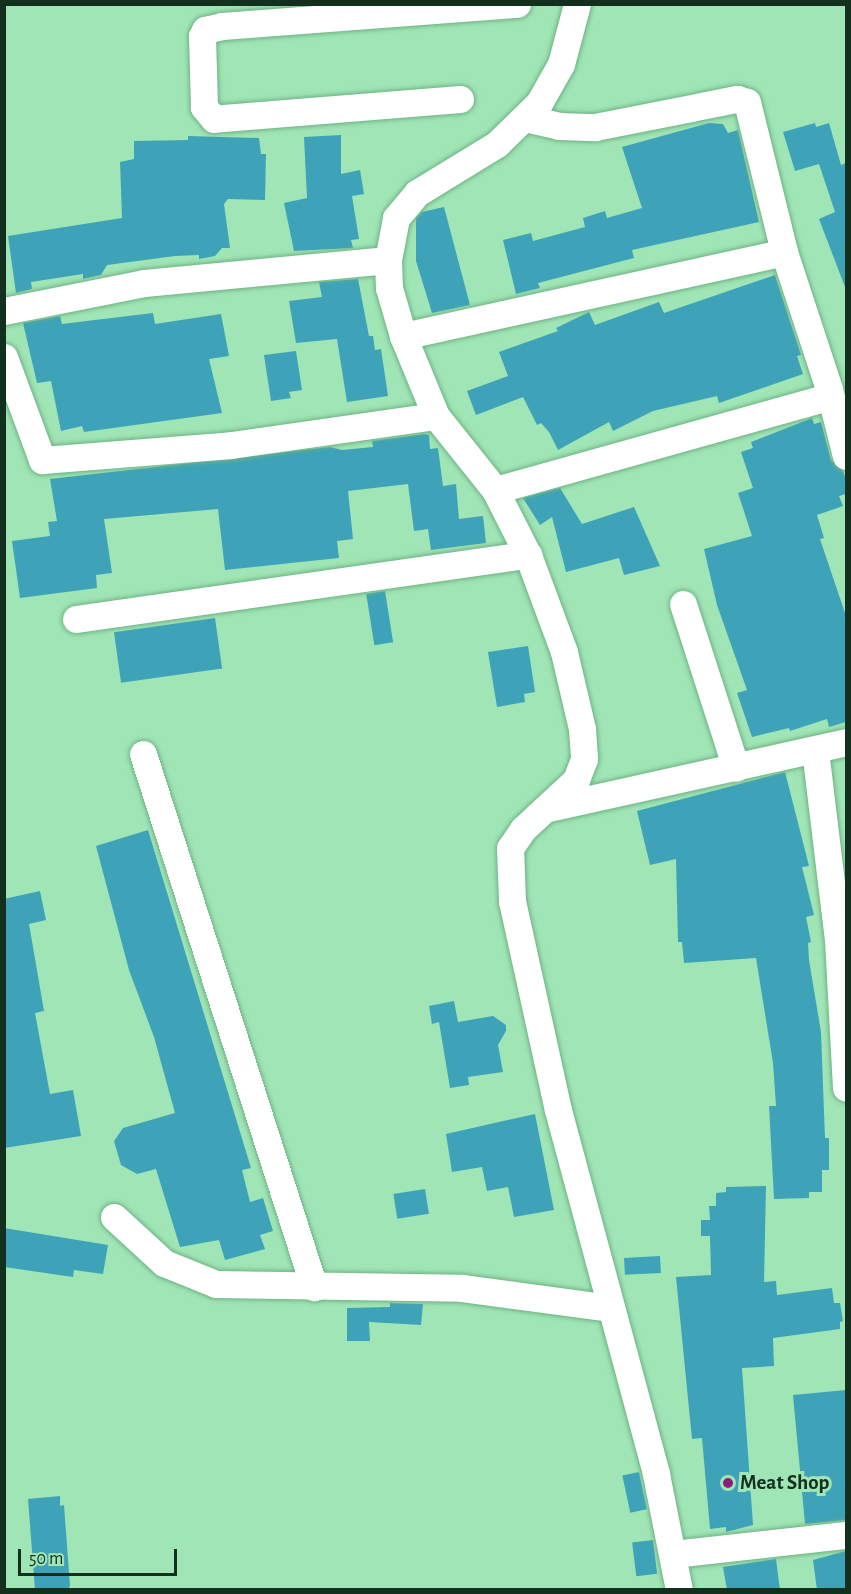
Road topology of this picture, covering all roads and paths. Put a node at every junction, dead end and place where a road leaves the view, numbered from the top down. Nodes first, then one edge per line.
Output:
1 (516, 4) edge
2 (577, 4) edge
3 (460, 99) dead end
4 (525, 118) junction
5 (784, 252) junction
6 (388, 260) junction
7 (4, 311) edge
8 (403, 336) junction
9 (4, 357) edge
10 (829, 397) junction
11 (436, 416) junction
12 (846, 456) edge
13 (495, 490) junction
14 (528, 555) junction
15 (683, 604) dead end
16 (76, 619) dead end
17 (846, 742) edge
18 (815, 750) junction
19 (143, 754) dead end
20 (736, 768) junction
21 (547, 808) junction
22 (846, 1088) edge
23 (114, 1217) dead end
24 (314, 1287) junction
25 (610, 1308) junction
26 (846, 1535) edge
27 (673, 1554) junction
28 (679, 1590) edge

1 - 3 street
2 - 4 street
4 - 5 street
4 - 6 street
5 - 8 street
5 - 10 street
6 - 7 street
6 - 8 street
8 - 11 street
9 - 11 street
10 - 12 street
10 - 13 street
11 - 13 street
13 - 14 street
14 - 16 street
14 - 21 street
15 - 20 street
17 - 18 street
18 - 20 street
18 - 22 street
19 - 24 street
20 - 21 street
21 - 25 street
23 - 24 street
24 - 25 street
25 - 27 street
26 - 27 street
27 - 28 street

